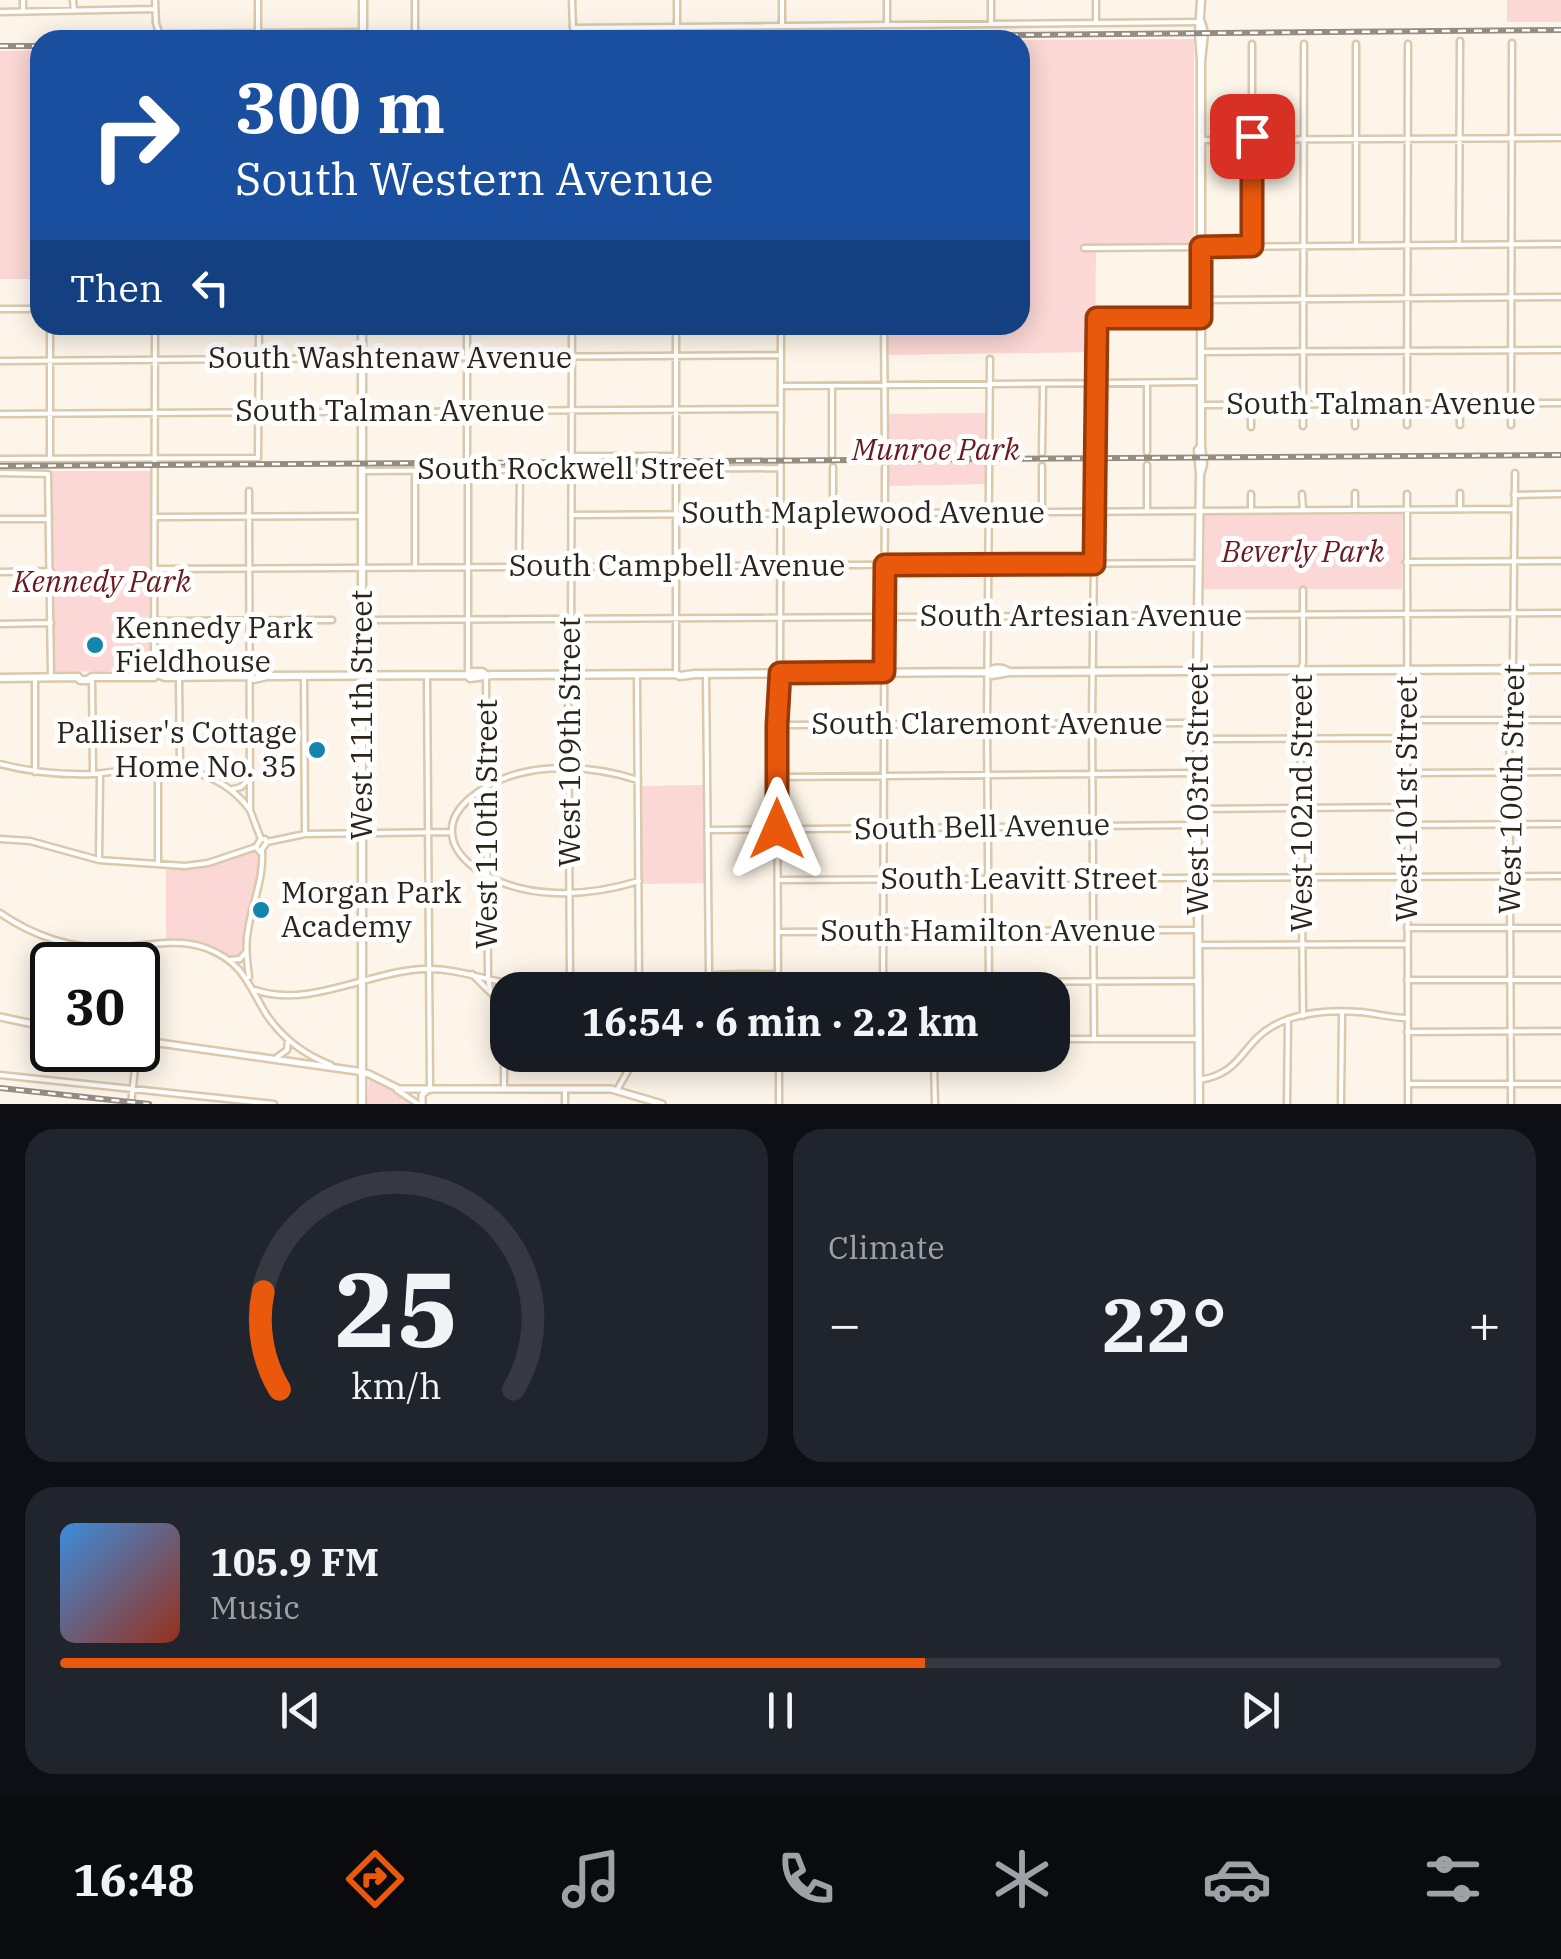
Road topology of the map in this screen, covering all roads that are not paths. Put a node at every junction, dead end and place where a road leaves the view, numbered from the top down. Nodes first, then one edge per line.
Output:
1 (23, 0) edge
2 (74, 0) edge
3 (124, 0) edge
4 (155, 0) edge
5 (258, 0) edge
6 (363, 0) edge
7 (415, 0) edge
8 (572, 0) edge
9 (677, 0) edge
10 (782, 0) edge
11 (887, 0) edge
12 (991, 0) edge
13 (1096, 0) edge
14 (1201, 0) edge
15 (155, 9) junction
16 (74, 10) junction
17 (124, 10) junction
18 (0, 12) edge
19 (23, 12) junction
20 (1201, 22) junction
21 (1096, 23) junction
22 (991, 24) junction
23 (887, 25) junction
24 (782, 26) junction
25 (677, 27) junction
26 (158, 30) edge
27 (258, 30) edge
28 (363, 30) edge
29 (415, 30) edge
30 (1460, 42) dead end
31 (1512, 43) dead end
32 (1252, 44) dead end
33 (1304, 44) dead end
34 (1356, 44) dead end
35 (1408, 44) dead end
36 (1460, 138) junction
37 (1512, 138) junction
38 (1561, 138) edge
39 (1356, 139) junction
40 (1408, 139) junction
41 (1201, 140) junction
42 (1252, 140) junction
43 (1304, 140) junction
44 (1512, 244) junction
45 (1561, 244) edge
46 (1408, 245) junction
47 (1460, 245) junction
48 (1252, 246) junction
49 (1304, 246) junction
50 (1356, 246) junction
51 (1201, 247) junction
52 (1084, 248) dead end
53 (1512, 297) junction
54 (1561, 297) edge
55 (1408, 298) junction
56 (1304, 299) junction
57 (1201, 300) junction
58 (0, 309) edge
59 (30, 309) edge
60 (1201, 318) junction
61 (50, 335) edge
62 (155, 335) edge
63 (258, 335) edge
64 (362, 335) edge
65 (467, 335) edge
66 (572, 335) edge
67 (676, 335) edge
68 (781, 335) edge
69 (884, 335) edge
70 (1512, 350) junction
71 (1561, 350) edge
72 (1408, 351) junction
73 (1201, 352) junction
74 (1303, 352) junction
75 (676, 356) junction
76 (781, 356) junction
77 (572, 357) junction
78 (362, 358) junction
79 (467, 358) junction
80 (258, 359) junction
81 (990, 359) dead end
82 (155, 360) junction
83 (0, 361) edge
84 (50, 361) junction
85 (1201, 382) junction
86 (1147, 383) junction
87 (990, 384) junction
88 (1042, 384) junction
89 (1094, 384) junction
90 (884, 385) junction
91 (780, 386) junction
92 (832, 386) junction
93 (1459, 403) junction
94 (1512, 403) junction
95 (1561, 403) edge
96 (1303, 404) junction
97 (1355, 404) junction
98 (1407, 404) junction
99 (1201, 405) junction
100 (1251, 405) junction
101 (676, 409) junction
102 (780, 409) junction
103 (572, 410) junction
104 (362, 411) junction
105 (467, 411) junction
106 (258, 412) junction
107 (154, 413) junction
108 (0, 414) edge
109 (50, 414) junction
110 (1460, 424) dead end
111 (1407, 425) dead end
112 (1511, 425) dead end
113 (1251, 426) dead end
114 (1303, 426) dead end
115 (1355, 426) dead end
116 (1042, 452) dead end
117 (1147, 452) dead end
118 (832, 455) dead end
119 (884, 455) dead end
120 (572, 456) junction
121 (467, 457) dead end
122 (154, 458) junction
123 (0, 459) edge
124 (50, 459) junction
125 (1146, 465) dead end
126 (1042, 466) dead end
127 (833, 467) dead end
128 (885, 467) dead end
129 (676, 468) junction
130 (780, 468) junction
131 (572, 469) junction
132 (415, 470) junction
133 (468, 470) junction
134 (520, 470) junction
135 (362, 471) junction
136 (0, 473) edge
137 (1515, 474) dead end
138 (249, 491) dead end
139 (1354, 493) dead end
140 (1460, 493) dead end
141 (1251, 494) dead end
142 (1302, 494) dead end
143 (1406, 494) dead end
144 (1561, 494) edge
145 (1514, 495) junction
146 (1460, 509) junction
147 (1514, 509) junction
148 (1302, 510) junction
149 (1354, 510) junction
150 (1406, 510) junction
151 (1200, 511) junction
152 (1250, 511) junction
153 (990, 512) junction
154 (1042, 512) junction
155 (1094, 512) junction
156 (1146, 512) junction
157 (833, 513) junction
158 (885, 513) junction
159 (676, 514) junction
160 (780, 514) junction
161 (572, 515) junction
162 (249, 516) junction
163 (362, 516) junction
164 (154, 517) junction
165 (0, 519) edge
166 (49, 519) junction
167 (1561, 561) edge
168 (1406, 562) junction
169 (1514, 562) junction
170 (1199, 563) junction
171 (989, 564) junction
172 (1094, 564) junction
173 (780, 565) junction
174 (885, 565) junction
175 (676, 566) junction
176 (571, 567) junction
177 (362, 568) junction
178 (415, 568) junction
179 (468, 568) junction
180 (519, 568) junction
181 (249, 569) junction
182 (154, 570) junction
183 (0, 572) edge
184 (50, 572) junction
185 (1302, 590) dead end
186 (1513, 613) junction
187 (1561, 613) edge
188 (1302, 614) junction
189 (1407, 614) junction
190 (1198, 615) junction
191 (989, 616) junction
192 (1094, 616) junction
193 (885, 617) junction
194 (676, 618) junction
195 (780, 618) junction
196 (571, 619) junction
197 (249, 620) junction
198 (332, 620) dead end
199 (362, 620) junction
200 (468, 620) junction
201 (154, 622) junction
202 (50, 623) junction
203 (0, 624) edge
204 (1561, 668) edge
205 (1511, 669) junction
206 (1197, 670) junction
207 (1302, 670) junction
208 (1405, 670) junction
209 (1093, 671) junction
210 (884, 672) junction
211 (988, 672) junction
212 (780, 673) junction
213 (570, 674) junction
214 (637, 674) junction
215 (676, 674) junction
216 (706, 674) junction
217 (426, 675) junction
218 (468, 675) junction
219 (486, 675) junction
220 (180, 676) junction
221 (248, 676) junction
222 (304, 676) junction
223 (362, 676) junction
224 (35, 677) junction
225 (50, 677) junction
226 (92, 677) junction
227 (154, 677) junction
228 (0, 678) edge
229 (1406, 720) junction
230 (1509, 720) junction
231 (1561, 720) edge
232 (1197, 722) junction
233 (1092, 723) junction
234 (987, 724) junction
235 (777, 725) junction
236 (883, 725) junction
237 (1197, 738) junction
238 (1301, 738) junction
239 (1406, 738) junction
240 (0, 764) edge
241 (158, 767) junction
242 (180, 768) junction
243 (568, 768) junction
244 (36, 772) junction
245 (1510, 772) junction
246 (1561, 772) edge
247 (1406, 773) junction
248 (96, 774) junction
249 (1092, 774) junction
250 (1198, 774) junction
251 (883, 776) junction
252 (988, 776) junction
253 (777, 777) junction
254 (249, 779) junction
255 (638, 780) junction
256 (487, 786) junction
257 (231, 789) junction
258 (1406, 807) junction
259 (1302, 808) junction
260 (1198, 809) junction
261 (250, 810) junction
262 (1510, 824) junction
263 (1561, 824) edge
264 (1406, 825) junction
265 (1093, 826) junction
266 (1198, 826) junction
267 (884, 828) junction
268 (988, 828) junction
269 (777, 829) junction
270 (707, 830) junction
271 (362, 832) junction
272 (428, 832) junction
273 (452, 832) junction
274 (305, 834) junction
275 (0, 839) edge
276 (261, 839) junction
277 (267, 842) junction
278 (256, 847) junction
279 (262, 852) junction
280 (100, 860) junction
281 (158, 864) junction
282 (488, 876) junction
283 (1406, 876) junction
284 (1510, 876) junction
285 (1561, 876) edge
286 (1198, 877) junction
287 (1302, 877) junction
288 (1093, 878) junction
289 (988, 879) junction
290 (639, 880) junction
291 (778, 880) junction
292 (884, 880) junction
293 (570, 893) junction
294 (0, 912) edge
295 (1407, 928) junction
296 (1510, 928) junction
297 (1561, 928) edge
298 (1093, 930) junction
299 (1198, 930) junction
300 (884, 931) junction
301 (989, 931) junction
302 (778, 932) junction
303 (1198, 944) junction
304 (1302, 944) junction
305 (1407, 944) junction
306 (246, 952) junction
307 (230, 960) junction
308 (429, 969) junction
309 (570, 972) edge
310 (639, 972) edge
311 (709, 972) edge
312 (778, 972) edge
313 (884, 972) edge
314 (989, 972) edge
315 (471, 974) junction
316 (488, 978) junction
317 (1407, 980) junction
318 (1510, 980) junction
319 (1561, 980) edge
320 (362, 981) junction
321 (1198, 981) junction
322 (250, 982) junction
323 (1070, 982) edge
324 (1094, 982) junction
325 (490, 985) edge
326 (255, 990) junction
327 (490, 993) edge
328 (274, 994) junction
329 (264, 1010) junction
330 (1342, 1012) junction
331 (1303, 1016) junction
332 (0, 1017) edge
333 (1407, 1018) junction
334 (1288, 1020) junction
335 (30, 1023) edge
336 (1407, 1032) junction
337 (1510, 1032) junction
338 (1561, 1032) edge
339 (1199, 1038) junction
340 (288, 1039) junction
341 (1094, 1039) junction
342 (1070, 1040) edge
343 (160, 1043) edge
344 (275, 1059) junction
345 (341, 1068) junction
346 (135, 1072) edge
347 (362, 1072) junction
348 (504, 1072) edge
349 (627, 1072) edge
350 (779, 1072) edge
351 (934, 1072) edge
352 (0, 1074) edge
353 (1199, 1080) junction
354 (1408, 1084) junction
355 (1511, 1084) junction
356 (1561, 1084) edge
357 (133, 1088) junction
358 (394, 1088) junction
359 (504, 1089) junction
360 (428, 1090) junction
361 (565, 1090) junction
362 (617, 1090) junction
363 (131, 1104) edge
364 (274, 1104) edge
365 (362, 1104) edge
366 (420, 1104) edge
367 (565, 1104) edge
368 (662, 1104) edge
369 (779, 1104) edge
370 (935, 1104) edge
371 (1199, 1104) edge
372 (1287, 1104) edge
373 (1341, 1104) edge
374 (1408, 1104) edge
375 (1511, 1104) edge

1 - 19 street
2 - 16 street
3 - 17 street
4 - 15 street
5 - 27 street
6 - 28 main road
7 - 29 street
8 - 25 street
9 - 25 street
10 - 24 street
11 - 23 street
12 - 22 street
13 - 21 street
14 - 20 main road, West 103rd Street
15 - 17 street
15 - 26 street
16 - 17 street
16 - 19 street
18 - 19 street
20 - 21 street
20 - 41 main road, West 103rd Street
21 - 22 street
22 - 23 street
23 - 24 street
24 - 25 street
30 - 36 street
31 - 37 street
32 - 42 street
33 - 43 street
34 - 39 street
35 - 40 street
36 - 37 street
36 - 40 street
36 - 47 street
37 - 38 street
37 - 44 street
39 - 40 street
39 - 43 street
39 - 50 street
40 - 46 street
41 - 42 street
41 - 51 main road, West 103rd Street
42 - 43 street
42 - 48 street
43 - 49 street
44 - 45 street
44 - 47 street
44 - 53 street
46 - 47 street
46 - 50 street
46 - 55 street
48 - 49 street
48 - 51 street
49 - 50 street
49 - 56 street
51 - 52 street
51 - 57 main road, West 103rd Street
53 - 54 street
53 - 55 street
53 - 70 street
55 - 56 street
55 - 72 street
56 - 57 street
56 - 74 street
57 - 60 main road, West 103rd Street
58 - 59 street
60 - 73 main road, West 103rd Street
60 - 89 street
61 - 84 street
62 - 82 street
63 - 80 street
64 - 78 main road, West 111th Street
65 - 79 street
66 - 77 street, West 109th Street
67 - 75 street
68 - 76 street
69 - 90 street
70 - 71 street
70 - 72 street
70 - 94 street
72 - 74 street
72 - 98 street
73 - 74 street
73 - 85 main road, West 103rd Street
74 - 96 street
75 - 76 street, South Washtenaw Avenue
75 - 77 street, South Washtenaw Avenue
75 - 101 street
76 - 91 street
77 - 79 street, South Washtenaw Avenue
77 - 103 street, West 109th Street
78 - 79 street, South Washtenaw Avenue
78 - 80 street, South Washtenaw Avenue
78 - 104 main road, West 111th Street
79 - 105 street
80 - 82 street, South Washtenaw Avenue
80 - 106 street
81 - 87 street
82 - 84 street, South Washtenaw Avenue
82 - 107 street
83 - 84 street, South Washtenaw Avenue
84 - 109 street
85 - 86 street, South Talman Avenue
85 - 99 main road, West 103rd Street
86 - 89 street, South Talman Avenue
86 - 117 street
87 - 88 street, South Talman Avenue
87 - 90 street, South Talman Avenue
87 - 153 street
88 - 89 street, South Talman Avenue
88 - 116 street
89 - 155 street
90 - 92 street, South Talman Avenue
90 - 119 street
91 - 92 street, South Talman Avenue
91 - 102 street
92 - 118 street
93 - 94 street, South Talman Avenue
93 - 98 street, South Talman Avenue
93 - 110 street
94 - 95 street, South Talman Avenue
94 - 112 street
96 - 97 street, South Talman Avenue
96 - 100 street, South Talman Avenue
96 - 114 street
97 - 98 street, South Talman Avenue
97 - 115 street
98 - 111 street
99 - 100 street, South Talman Avenue
99 - 151 main road, West 103rd Street
100 - 113 street
101 - 102 street, South Talman Avenue
101 - 103 street, South Talman Avenue
101 - 120 street, South Rockwell Street
102 - 130 street
103 - 105 street, South Talman Avenue
103 - 120 street, West 109th Street
104 - 105 street, South Talman Avenue
104 - 106 street, South Talman Avenue
104 - 135 main road, West 111th Street
105 - 121 street
106 - 107 street, South Talman Avenue
106 - 122 street
107 - 109 street, South Talman Avenue
107 - 122 street
108 - 109 street, South Talman Avenue
109 - 124 street
120 - 131 street, West 109th Street
122 - 124 street
122 - 164 street
123 - 124 street
125 - 156 street
126 - 154 street
127 - 157 street
128 - 158 street
129 - 130 street, South Rockwell Street
129 - 131 street, South Rockwell Street
129 - 159 street
130 - 160 street
131 - 134 street, South Rockwell Street
131 - 161 street, West 109th Street
132 - 133 street, South Rockwell Street
132 - 135 street, South Rockwell Street
132 - 178 street
133 - 134 street, South Rockwell Street
133 - 179 street, West 110th Street
134 - 180 street
135 - 163 main road, West 111th Street
136 - 166 street
137 - 145 street, West 100th Street
138 - 162 street
139 - 149 street
140 - 146 street
141 - 152 street
142 - 148 street
143 - 150 street, West 101st Street
144 - 145 street
145 - 147 street, West 100th Street
146 - 147 street, South Maplewood Avenue
146 - 150 street, South Maplewood Avenue
147 - 169 street, West 100th Street
148 - 149 street, South Maplewood Avenue
148 - 152 street, South Maplewood Avenue
149 - 150 street, South Maplewood Avenue
150 - 168 street, West 101st Street
151 - 152 street, South Maplewood Avenue
151 - 156 street, South Maplewood Avenue
151 - 170 main road, West 103rd Street
153 - 154 street, South Maplewood Avenue
153 - 158 street, South Maplewood Avenue
153 - 171 street
154 - 155 street, South Maplewood Avenue
155 - 156 street, South Maplewood Avenue
155 - 172 street
157 - 158 street, South Maplewood Avenue
157 - 160 street, South Maplewood Avenue
158 - 174 street
159 - 160 street, South Maplewood Avenue
159 - 161 street, South Maplewood Avenue
159 - 175 street
160 - 173 street
161 - 176 street, West 109th Street
162 - 163 street
162 - 164 street
162 - 181 street
163 - 177 main road, West 111th Street
164 - 182 street
165 - 166 street
166 - 184 street
167 - 169 street
168 - 169 street
168 - 189 street, West 101st Street
169 - 186 street, West 100th Street
170 - 172 street, South Campbell Avenue
170 - 190 main road, West 103rd Street
171 - 172 street, South Campbell Avenue
171 - 174 street, South Campbell Avenue
171 - 191 street
172 - 192 street
173 - 174 street, South Campbell Avenue
173 - 175 street, South Campbell Avenue
173 - 195 street
174 - 193 street
175 - 176 street, South Campbell Avenue
175 - 194 street
176 - 180 street, South Campbell Avenue
176 - 196 street, West 109th Street
177 - 178 street, South Campbell Avenue
177 - 181 street, South Campbell Avenue
177 - 199 main road, West 111th Street
178 - 179 street, South Campbell Avenue
179 - 180 street, South Campbell Avenue
179 - 200 street, West 110th Street
181 - 182 street, South Campbell Avenue
181 - 197 street
182 - 201 street
183 - 184 street
184 - 202 street
185 - 188 street, West 102nd Street
186 - 187 street, South Artesian Avenue
186 - 189 street, South Artesian Avenue
186 - 205 street, West 100th Street
188 - 189 street, South Artesian Avenue
188 - 190 street, South Artesian Avenue
188 - 207 street, West 102nd Street
189 - 208 street, West 101st Street
190 - 192 street, South Artesian Avenue
190 - 206 main road, West 103rd Street
191 - 192 street, South Artesian Avenue
191 - 193 street, South Artesian Avenue
191 - 211 street
192 - 209 street
193 - 195 street, South Artesian Avenue
193 - 210 street
194 - 195 street, South Artesian Avenue
194 - 196 street, South Artesian Avenue
194 - 215 street
195 - 212 street
196 - 200 street, South Artesian Avenue
196 - 213 street, West 109th Street
197 - 198 street
197 - 201 street
197 - 221 street
199 - 200 street, South Artesian Avenue
199 - 223 main road, West 111th Street
200 - 218 street, West 110th Street
201 - 227 street
202 - 203 street
202 - 225 street
204 - 205 main road
205 - 208 main road
205 - 230 street, West 100th Street
206 - 207 main road
206 - 209 main road
206 - 232 main road, West 103rd Street
207 - 208 main road
207 - 238 street, West 102nd Street
208 - 229 street, West 101st Street
209 - 211 main road
209 - 233 street
210 - 211 main road
210 - 212 main road
210 - 236 street
211 - 234 street
212 - 216 main road
212 - 235 street
213 - 214 main road
213 - 219 main road
213 - 243 street, West 109th Street
214 - 215 main road
214 - 255 street
215 - 216 main road
216 - 270 street
217 - 218 main road
217 - 223 main road
217 - 272 street
218 - 219 main road
219 - 256 street, West 110th Street
220 - 221 main road
220 - 227 main road
220 - 242 street
221 - 222 main road
221 - 254 street
222 - 223 main road
222 - 274 street
223 - 271 main road, West 111th Street
224 - 225 main road
224 - 228 main road
224 - 244 street
225 - 226 main road
226 - 227 main road
226 - 248 street
229 - 230 street
229 - 239 street, West 101st Street
230 - 231 street
230 - 245 street, West 100th Street
232 - 233 street, South Claremont Avenue
232 - 237 main road, West 103rd Street
233 - 234 street, South Claremont Avenue
233 - 249 street
234 - 236 street, South Claremont Avenue
234 - 252 street
235 - 236 street, South Claremont Avenue
235 - 253 street
236 - 251 street
237 - 238 street
237 - 250 main road, West 103rd Street
238 - 239 street
238 - 259 street, West 102nd Street
239 - 247 street, West 101st Street
240 - 244 street
241 - 242 street
241 - 248 street
241 - 281 street
242 - 257 street
243 - 255 street
243 - 256 street
243 - 293 street, West 109th Street
244 - 248 street
245 - 246 street
245 - 247 street
245 - 262 street, West 100th Street
247 - 258 street, West 101st Street
248 - 280 street
249 - 250 street
249 - 252 street
249 - 265 street
250 - 260 main road, West 103rd Street
251 - 252 street
251 - 253 street
251 - 267 street
252 - 268 street
253 - 269 street
254 - 257 street
254 - 261 street
255 - 290 street
256 - 273 street
256 - 282 street, West 110th Street
257 - 261 street
258 - 259 street
258 - 264 street, West 101st Street
259 - 260 street
259 - 287 street, West 102nd Street
260 - 266 main road, West 103rd Street
261 - 276 street
262 - 263 street
262 - 264 street
262 - 284 street, West 100th Street
264 - 283 street, West 101st Street
265 - 266 street, South Bell Avenue
265 - 268 street, South Bell Avenue
265 - 288 street
266 - 286 main road, West 103rd Street
267 - 268 street, South Bell Avenue
267 - 269 street, South Bell Avenue
267 - 292 street
268 - 289 street
269 - 270 street, South Bell Avenue
269 - 291 street
270 - 311 street
271 - 272 street
271 - 274 street
271 - 320 main road, West 111th Street
272 - 273 street
272 - 308 street
273 - 282 street
274 - 277 street
275 - 280 street
276 - 277 street
276 - 278 street
277 - 279 street
278 - 279 street
278 - 281 street
279 - 306 street
280 - 281 street
282 - 293 street
282 - 316 street, West 110th Street
283 - 284 street, South Leavitt Street
283 - 287 street, South Leavitt Street
283 - 295 street, West 101st Street
284 - 285 street, South Leavitt Street
284 - 296 street, West 100th Street
286 - 287 street, South Leavitt Street
286 - 288 street, South Leavitt Street
286 - 299 main road, West 103rd Street
287 - 304 street, West 102nd Street
288 - 289 street, South Leavitt Street
288 - 298 street
289 - 292 street, South Leavitt Street
289 - 301 street
290 - 293 street
290 - 310 street
291 - 292 street, South Leavitt Street
291 - 302 street
292 - 300 street
293 - 309 street, West 109th Street
294 - 307 street
295 - 296 street
295 - 305 street, West 101st Street
296 - 297 street
296 - 318 street, West 100th Street
298 - 299 street, South Hamilton Avenue
298 - 301 street, South Hamilton Avenue
298 - 324 street
299 - 303 main road, West 103rd Street
300 - 301 street, South Hamilton Avenue
300 - 302 street, South Hamilton Avenue
300 - 313 street
301 - 314 street
302 - 312 street
303 - 304 street
303 - 321 main road, West 103rd Street
304 - 305 street
304 - 331 street, West 102nd Street
305 - 317 street, West 101st Street
306 - 307 street
306 - 322 street
307 - 322 street
308 - 315 street
308 - 320 street
308 - 360 street
315 - 316 street
315 - 327 street
316 - 325 street, West 110th Street
317 - 318 street
317 - 333 street, West 101st Street
318 - 319 street
318 - 337 street, West 100th Street
320 - 328 street
320 - 347 main road, West 111th Street
321 - 324 street
321 - 339 main road, West 103rd Street
322 - 326 street
323 - 324 street
324 - 341 street
326 - 328 street
326 - 329 street
328 - 329 street
329 - 340 street
330 - 331 street
330 - 333 street
330 - 373 street
331 - 334 street
332 - 335 street
333 - 336 street, West 101st Street
334 - 353 street
334 - 372 street
336 - 337 street
336 - 354 street, West 101st Street
337 - 338 street
337 - 355 street, West 100th Street
339 - 341 street
339 - 353 main road, West 103rd Street
340 - 344 street
340 - 345 street
341 - 342 street
343 - 344 street
344 - 345 street
345 - 347 street
346 - 357 street
347 - 358 street
347 - 365 main road, West 111th Street
348 - 359 street, West 110th Street
349 - 362 street
350 - 369 street
351 - 370 street
352 - 357 street
353 - 371 main road, West 103rd Street
354 - 355 street
354 - 374 street, West 101st Street
355 - 356 street
355 - 375 street, West 100th Street
357 - 363 street
357 - 364 street
358 - 360 street
358 - 366 street
359 - 360 street
359 - 361 street
360 - 366 street
361 - 362 street
361 - 367 street
362 - 368 street

